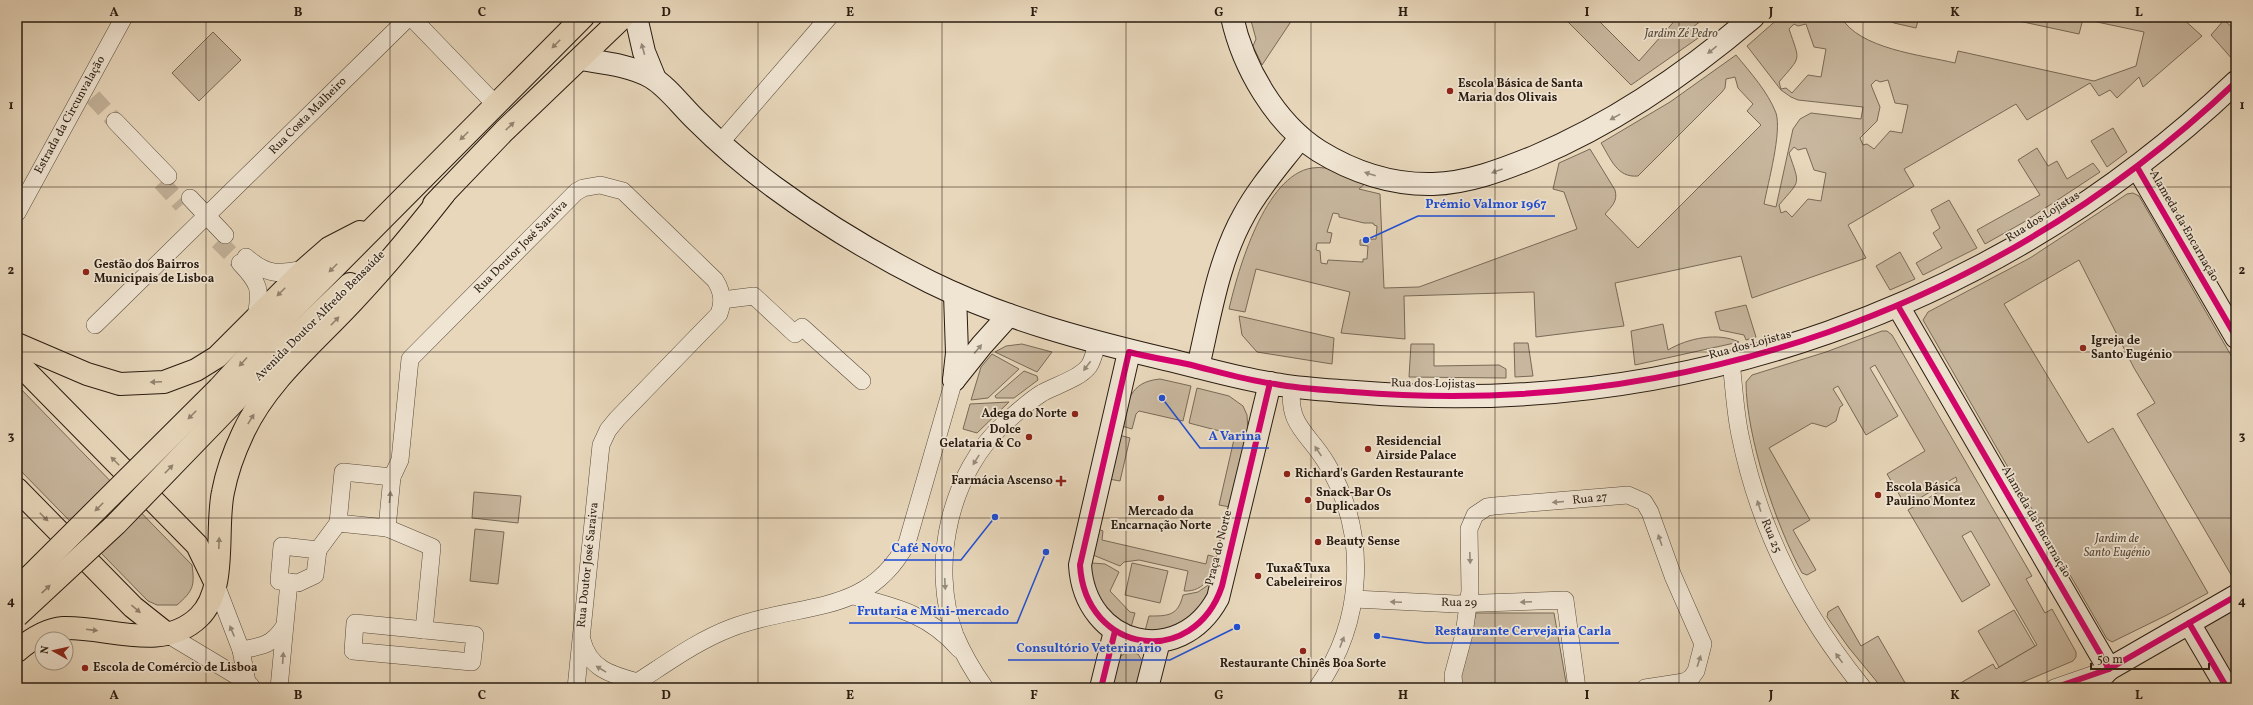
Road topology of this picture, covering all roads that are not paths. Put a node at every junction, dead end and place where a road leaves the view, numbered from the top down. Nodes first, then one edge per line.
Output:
1 (124, 17) edge
2 (410, 17) edge
3 (583, 17) edge
4 (623, 17) edge
5 (636, 17) edge
6 (829, 17) edge
7 (1232, 17) edge
8 (1753, 17) edge
9 (580, 59) junction
10 (655, 79) junction
11 (2236, 82) edge
12 (496, 104) junction
13 (112, 125) tunnel mouth
14 (1300, 138) junction
15 (720, 143) junction
16 (2137, 167) junction
17 (164, 179) tunnel mouth
18 (444, 194) junction
19 (186, 201) tunnel mouth
20 (17, 213) edge
21 (203, 219) junction
22 (380, 221) junction
23 (222, 238) tunnel mouth
24 (305, 269) junction
25 (955, 294) junction
26 (722, 300) junction
27 (1898, 306) junction
28 (1009, 315) junction
29 (256, 317) junction
30 (95, 325) dead end
31 (2236, 337) edge
32 (1097, 343) junction
33 (17, 344) edge
34 (1129, 352) junction
35 (17, 362) edge
36 (1731, 362) junction
37 (1198, 367) junction
38 (954, 380) junction
39 (862, 381) dead end
40 (1270, 384) junction
41 (1292, 387) junction
42 (227, 395) junction
43 (392, 477) junction
44 (17, 489) edge
45 (338, 523) junction
46 (387, 528) junction
47 (318, 550) junction
48 (216, 582) junction
49 (288, 582) junction
50 (17, 589) edge
51 (854, 596) junction
52 (2236, 596) edge
53 (1354, 599) junction
54 (1468, 604) junction
55 (17, 616) edge
56 (2189, 623) junction
57 (284, 627) junction
58 (424, 630) junction
59 (1115, 630) junction
60 (167, 634) junction
61 (581, 635) junction
62 (1159, 641) junction
63 (241, 650) junction
64 (17, 651) edge
65 (965, 657) junction
66 (2109, 669) junction
67 (250, 685) edge
68 (633, 685) edge
69 (279, 688) edge
70 (576, 688) edge
71 (985, 688) edge
72 (1102, 688) edge
73 (1148, 688) edge
74 (1317, 688) edge
75 (1454, 688) edge
76 (1577, 688) edge
77 (1644, 688) edge
78 (1863, 688) edge
79 (2054, 688) edge
80 (2092, 688) edge
81 (2227, 688) edge

1 - 20 street, Estrada da Circunvalação
2 - 12 street, Rua Costa Malheiro
2 - 21 street, Rua Costa Malheiro
3 -> 12 highway, Avenida Doutor Alfredo Bensaúde
4 - 9 highway, Avenida Doutor Alfredo Bensaúde
10 -> 5 street
6 - 15 street
7 - 14 street
8 -> 14 street
9 - 10 street
18 -> 9 highway, Avenida Doutor Alfredo Bensaúde
10 - 15 street, Rua dos Lojistas
11 - 16 street, Rua dos Lojistas
12 -> 22 highway, Avenida Doutor Alfredo Bensaúde
13 - 17 street
14 - 37 street
15 - 25 street, Rua dos Lojistas
16 - 27 street, Rua dos Lojistas
16 - 31 street, Alameda da Encarnação
18 - 42 highway, Avenida Doutor Alfredo Bensaúde
48 -> 18 highway
19 - 21 street
21 - 23 street
21 - 30 street, Rua Costa Malheiro
22 - 24 highway
22 -> 42 highway, Avenida Doutor Alfredo Bensaúde
24 -> 29 highway
24 - 29 street
25 - 28 street, Rua dos Lojistas
25 - 38 street
26 - 39 street
26 - 43 street, Rua Doutor José Saraiva
26 - 61 street, Rua Doutor José Saraiva
27 - 36 street, Rua dos Lojistas
27 - 66 street, Alameda da Encarnação
28 - 32 street, Rua dos Lojistas
38 -> 28 street
29 -> 33 highway
32 - 34 street, Rua dos Lojistas
32 -> 65 street
34 - 37 street, Rua dos Lojistas
34 - 59 street, Praça do Norte
48 -> 35 highway
36 - 41 street, Rua dos Lojistas
78 -> 36 street, Rua 25
37 - 40 street, Rua dos Lojistas
38 - 51 street
40 - 41 street, Rua dos Lojistas
40 - 62 street, Praça do Norte
53 -> 41 street
42 -> 50 highway, Avenida Doutor Alfredo Bensaúde, bridge
55 -> 42 highway, Avenida Doutor Alfredo Bensaúde, bridge
43 - 45 street
46 -> 43 street, Rua Doutor José Saraiva
44 -> 60 highway
45 - 46 street
45 - 47 street
46 - 58 street
47 - 49 street
47 - 49 street
48 - 60 highway
63 -> 48 street
49 - 57 street
51 - 65 street
51 - 68 street
52 - 56 street
54 -> 53 street, Rua 29
74 -> 53 street
54 - 75 street, Rua 27
76 -> 54 street, Rua 29
77 -> 54 street, Rua 27
56 - 66 street
56 - 81 street
57 - 63 street
69 -> 57 street
58 - 58 street
59 - 62 street, Praça do Norte
59 - 72 street
64 -> 60 highway
60 - 67 street
68 -> 61 street, Rua Doutor José Saraiva
61 - 70 street, Rua Doutor José Saraiva
62 - 73 street
63 - 67 street
65 - 71 street
66 - 79 street
66 - 80 street

